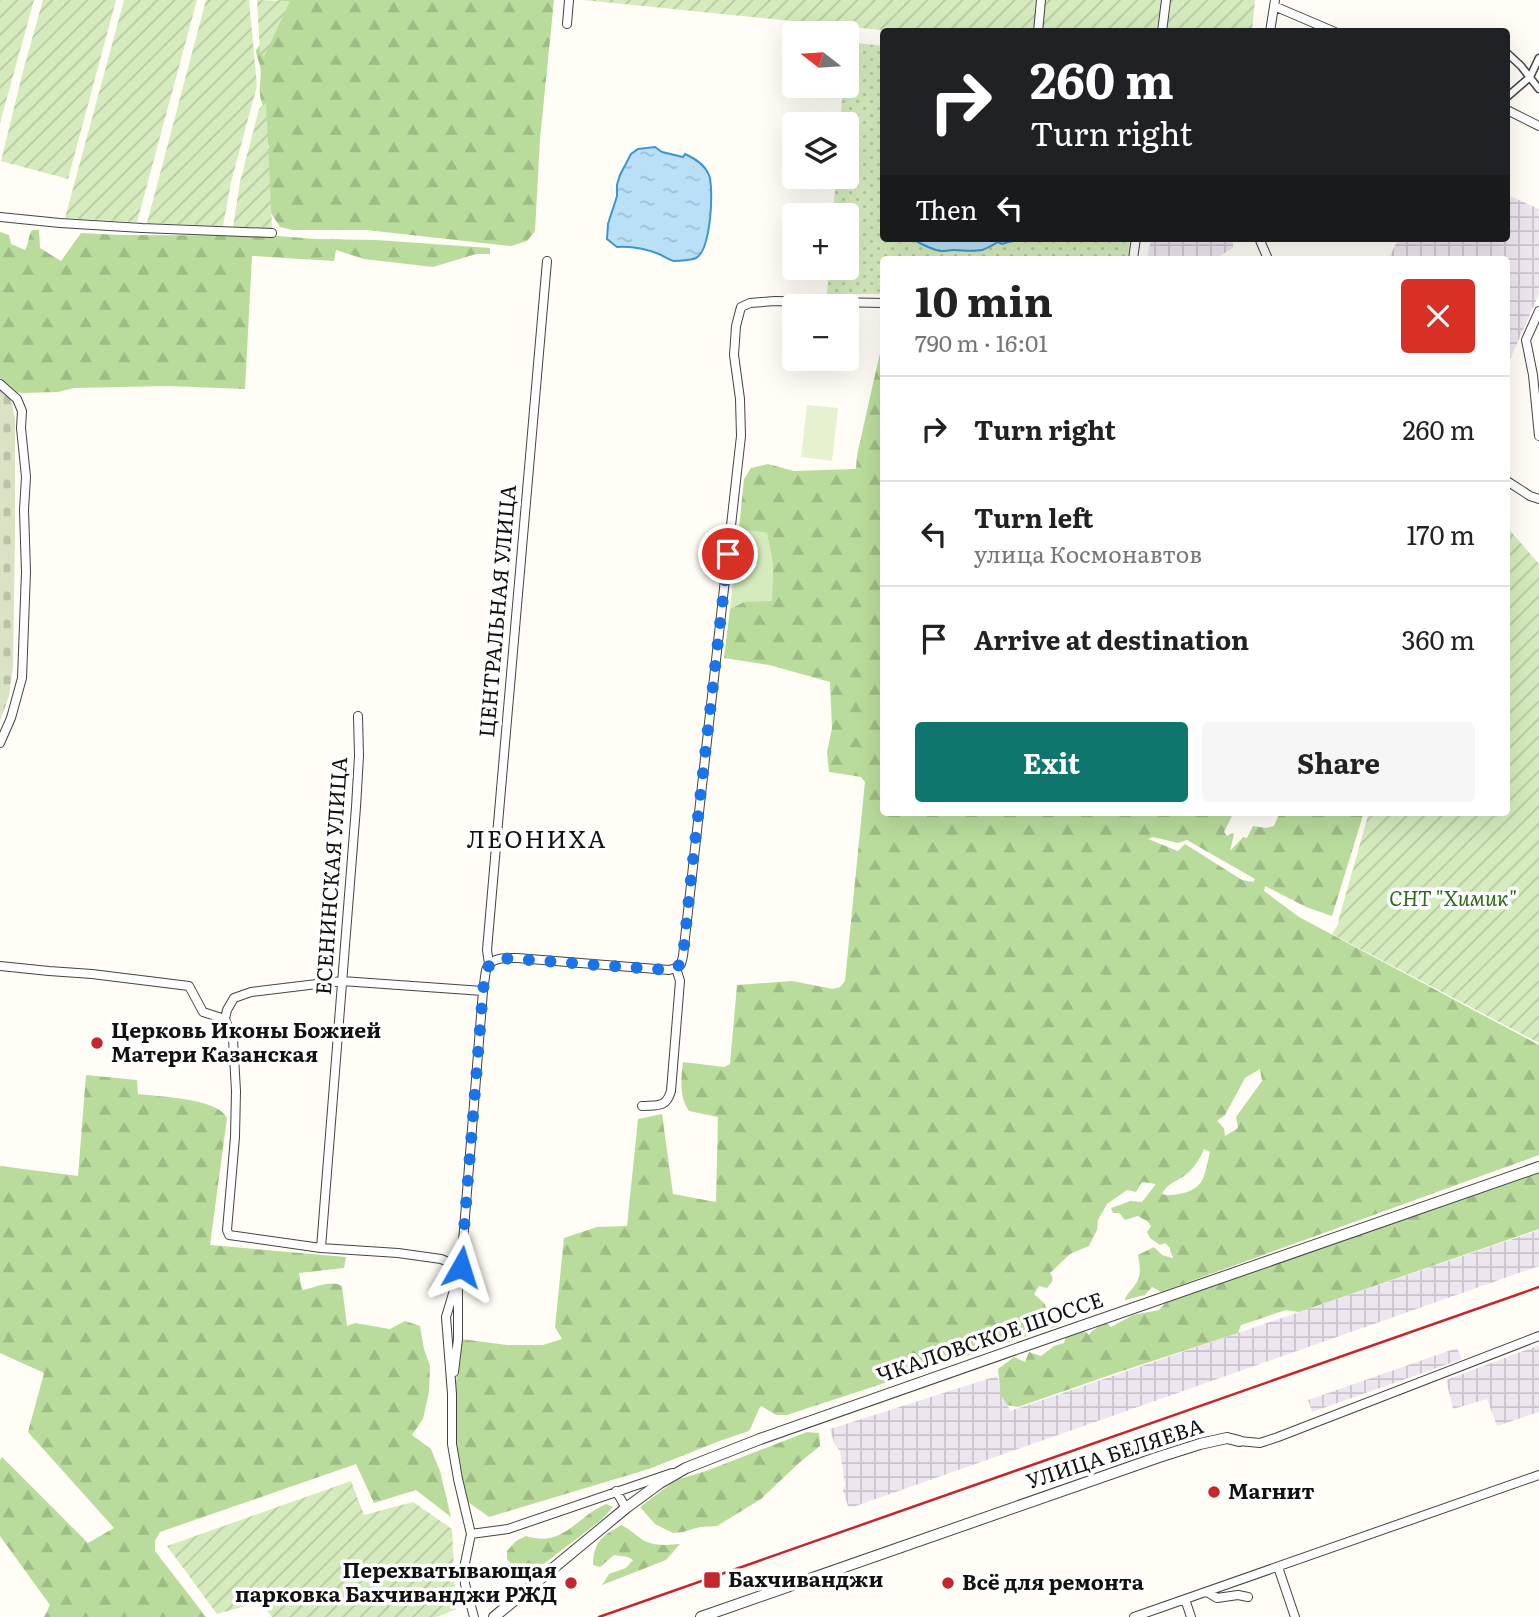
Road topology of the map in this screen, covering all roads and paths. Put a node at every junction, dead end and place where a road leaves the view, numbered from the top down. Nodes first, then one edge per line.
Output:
1 (569, 0) edge
2 (1041, 0) edge
3 (1166, 0) edge
4 (1275, 3) edge
5 (567, 24) dead end
6 (1038, 28) edge
7 (1162, 28) edge
8 (1271, 28) edge
9 (1327, 28) edge
10 (1510, 55) edge
11 (1539, 58) edge
12 (1530, 77) junction
13 (1539, 89) edge
14 (1510, 94) edge
15 (1510, 112) edge
16 (1539, 126) edge
17 (0, 217) edge
18 (272, 233) dead end
19 (547, 261) dead end
20 (880, 303) edge
21 (1539, 311) edge
22 (1536, 376) edge
23 (0, 384) edge
24 (1539, 436) edge
25 (1510, 483) edge
26 (1539, 499) edge
27 (358, 716) dead end
28 (0, 743) edge
29 (489, 964) junction
30 (0, 966) edge
31 (677, 968) junction
32 (342, 981) junction
33 (483, 991) junction
34 (225, 1019) junction
35 (642, 1106) dead end
36 (1539, 1167) edge
37 (321, 1248) junction
38 (461, 1267) junction
39 (1539, 1336) edge
40 (1239, 1441) joint
41 (686, 1468) junction
42 (1539, 1475) edge
43 (616, 1491) junction
44 (626, 1508) junction
45 (471, 1534) junction
46 (1278, 1567) junction
47 (1207, 1591) junction
48 (1248, 1597) dead end
49 (1185, 1599) junction
50 (474, 1617) edge
51 (494, 1617) edge
52 (701, 1617) edge
53 (1134, 1617) edge
54 (1191, 1617) edge
55 (1295, 1617) edge

1 - 5 street
2 - 6 street
3 - 7 street
4 - 8 street
4 - 9 street
10 - 12 street
11 - 12 street
12 - 13 street
12 - 14 street
15 - 16 street
17 - 18 street
19 - 29 street, ЦЕНТРАЛЬНАЯ УЛИЦА
20 - 31 street
21 - 22 street
22 - 24 street
23 - 28 street
25 - 26 street
27 - 32 street, ЕСЕНИНСКАЯ УЛИЦА
29 - 31 street
29 - 33 street, ЦЕНТРАЛЬНАЯ УЛИЦА
30 - 34 street
31 - 35 street
32 - 33 street
32 - 34 street
32 - 37 street, ЕСЕНИНСКАЯ УЛИЦА
33 - 38 street, ЦЕНТРАЛЬНАЯ УЛИЦА
34 - 37 street
36 - 41 street, ЧКАЛОВСКОЕ ШОССЕ
37 - 38 street
38 - 45 street, ЦЕНТРАЛЬНАЯ УЛИЦА
39 - 40 street, УЛИЦА БЕЛЯЕВА
40 - 52 street, УЛИЦА БЕЛЯЕВА
41 - 43 street
41 - 44 street, ЧКАЛОВСКОЕ ШОССЕ
42 - 46 street
43 - 44 street
43 - 45 street
44 - 51 street, ЧКАЛОВСКОЕ ШОССЕ
45 - 50 street
46 - 47 street
46 - 55 street
47 - 48 street
47 - 49 street
49 - 53 street
49 - 54 street

